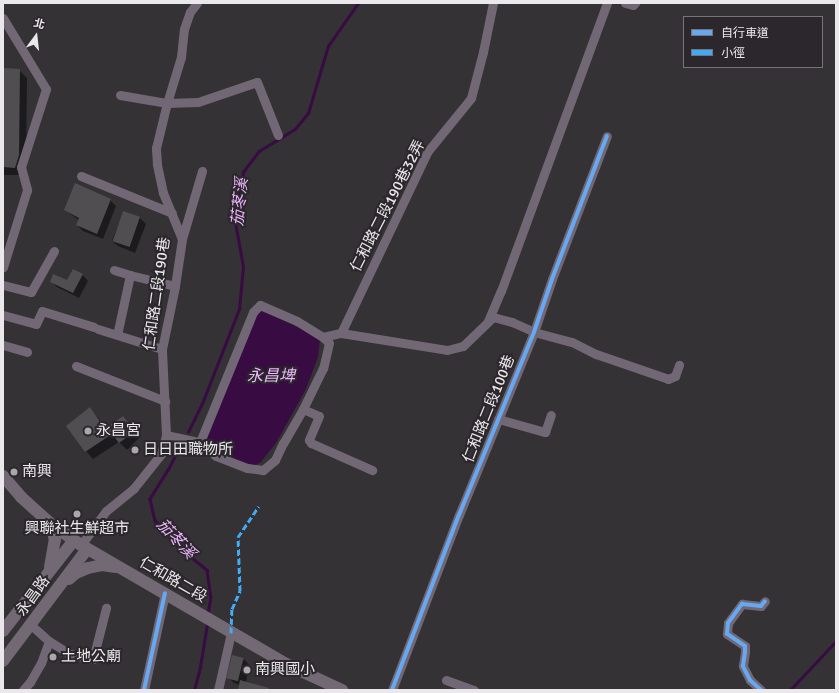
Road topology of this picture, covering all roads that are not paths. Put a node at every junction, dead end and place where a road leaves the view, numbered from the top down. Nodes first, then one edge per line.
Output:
1 (197, 3) edge
2 (493, 3) edge
3 (607, 3) edge
4 (625, 3) edge
5 (635, 3) edge
6 (3, 18) edge
7 (120, 95) dead end
8 (167, 103) junction
9 (278, 136) dead end
10 (607, 136) dead end
11 (202, 171) dead end
12 (81, 176) dead end
13 (172, 213) junction
14 (182, 239) junction
15 (54, 251) dead end
16 (3, 267) edge
17 (114, 270) dead end
18 (130, 275) junction
19 (3, 285) edge
20 (175, 286) junction
21 (3, 315) edge
22 (488, 321) junction
23 (534, 332) junction
24 (341, 333) junction
25 (117, 334) junction
26 (323, 337) junction
27 (3, 344) edge
28 (162, 349) junction
29 (27, 352) dead end
30 (679, 365) dead end
31 (76, 366) dead end
32 (165, 401) junction
33 (303, 409) junction
34 (551, 415) dead end
35 (498, 419) junction
36 (166, 435) junction
37 (200, 442) junction
38 (372, 470) dead end
39 (3, 476) edge
40 (51, 524) junction
41 (81, 545) junction
42 (119, 567) junction
43 (49, 573) junction
44 (55, 593) junction
45 (165, 593) junction
46 (765, 601) dead end
47 (106, 608) dead end
48 (31, 625) junction
49 (3, 631) edge
50 (232, 633) junction
51 (49, 641) junction
52 (3, 661) edge
53 (446, 680) dead end
54 (23, 690) edge
55 (144, 690) edge
56 (218, 690) edge
57 (342, 690) edge
58 (392, 690) edge
59 (474, 690) edge
60 (761, 690) edge

1 - 8 street, 仁和路二段190巷
2 - 24 street, 仁和路二段190巷32弄
3 - 22 street
4 - 5 street
6 - 16 street
7 - 8 street
8 - 9 street
8 - 13 street, 仁和路二段190巷
10 - 23 street, 仁和路二段100巷
11 - 14 street
12 - 13 street
13 - 14 street, 仁和路二段190巷
14 - 20 street, 仁和路二段190巷
15 - 19 street
17 - 18 street
18 - 20 street
18 - 25 street
20 - 28 street, 仁和路二段190巷
21 - 25 street
22 - 23 street
22 - 24 street
23 - 30 street
23 - 35 street, 仁和路二段100巷
24 - 26 street
25 - 28 street
26 - 33 street
26 - 37 street
27 - 29 street
28 - 32 street, 仁和路二段190巷
31 - 32 street
32 - 36 street, 仁和路二段190巷
33 - 37 street
33 - 38 street
34 - 35 street
35 - 58 street, 仁和路二段100巷
36 - 37 street
36 - 41 street, 仁和路二段190巷
39 - 40 main road, 仁和路二段
40 - 41 main road, 仁和路二段
40 - 43 main road
41 - 42 main road, 仁和路二段
41 - 43 main road, 永昌路
41 - 44 main road, 永昌路
42 - 44 main road
42 - 45 main road, 仁和路二段
43 - 49 main road, 永昌路
44 - 48 main road, 永昌路
45 - 50 main road, 仁和路二段
45 - 55 street
46 - 60 street
47 - 51 street
48 - 51 street
48 - 52 main road, 永昌路
50 - 56 street
50 - 57 main road, 仁和路二段
51 - 54 street
53 - 59 street

